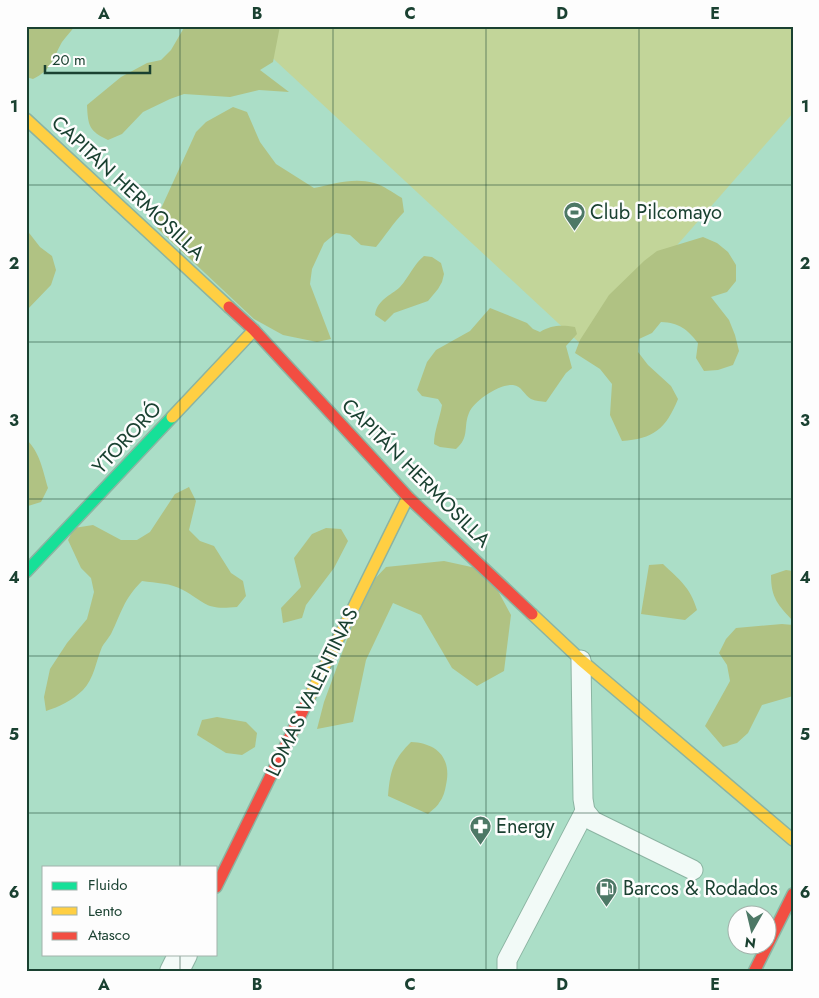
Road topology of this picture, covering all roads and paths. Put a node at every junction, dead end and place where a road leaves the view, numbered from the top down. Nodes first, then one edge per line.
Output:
1 (26, 119) edge
2 (254, 330) junction
3 (408, 497) junction
4 (26, 572) edge
5 (581, 660) junction
6 (585, 811) junction
7 (793, 840) edge
8 (693, 870) dead end
9 (218, 882) edge
10 (793, 894) edge
11 (182, 956) edge
12 (174, 972) edge
13 (507, 972) edge
14 (754, 972) edge

1 - 2 main road, CAPITÁN HERMOSILLA
2 - 3 main road, CAPITÁN HERMOSILLA
2 - 4 main road, YTORORÓ
3 - 5 main road, CAPITÁN HERMOSILLA
3 - 9 main road, LOMAS VALENTINAS
5 - 6 lane
5 - 7 main road, CAPITÁN HERMOSILLA
6 - 8 lane
6 - 13 lane
10 - 14 main road
11 - 12 street

